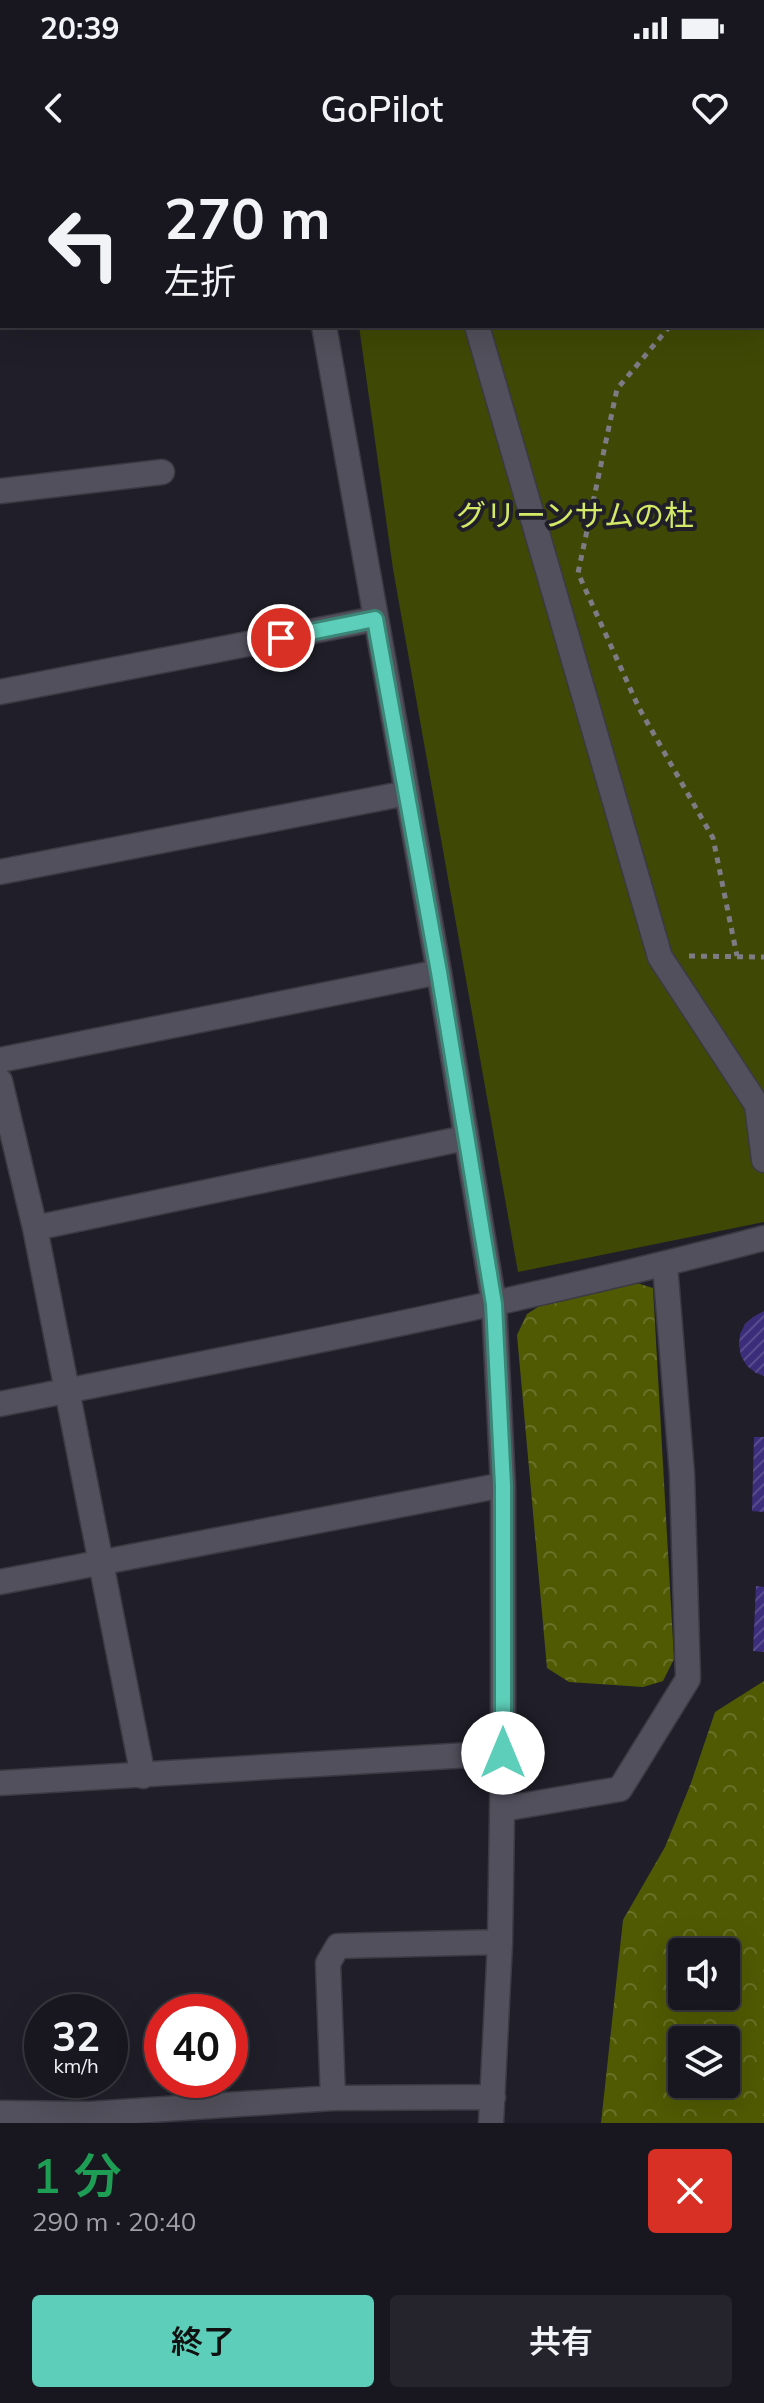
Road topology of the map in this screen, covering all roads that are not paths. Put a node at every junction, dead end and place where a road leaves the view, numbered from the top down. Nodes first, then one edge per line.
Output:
1 (324, 328) edge
2 (478, 328) edge
3 (162, 472) dead end
4 (0, 491) edge
5 (375, 619) junction
6 (0, 692) edge
7 (407, 793) junction
8 (0, 872) edge
9 (439, 972) junction
10 (0, 1060) edge
11 (0, 1081) edge
12 (465, 1138) junction
13 (764, 1160) edge
14 (35, 1228) junction
15 (764, 1238) edge
16 (665, 1265) junction
17 (494, 1304) junction
18 (66, 1391) junction
19 (0, 1404) edge
20 (503, 1485) junction
21 (100, 1562) junction
22 (0, 1582) edge
23 (503, 1753) junction
24 (143, 1776) junction
25 (0, 1783) edge
26 (503, 1809) junction
27 (500, 1942) junction
28 (493, 2097) junction
29 (333, 2098) junction
30 (0, 2113) edge
31 (90, 2118) edge
32 (491, 2123) edge

1 - 5 street
2 - 13 street
3 - 4 street
5 - 6 street
5 - 7 street
7 - 8 street
7 - 9 street
9 - 10 street
9 - 12 street
11 - 14 street
12 - 14 street
12 - 17 street
14 - 18 street
15 - 16 street
16 - 17 street
16 - 26 street
17 - 18 street
17 - 20 street
18 - 19 street
18 - 21 street
20 - 21 street
20 - 23 street
21 - 22 street
21 - 24 street
23 - 24 street
23 - 26 street
24 - 25 street
26 - 27 street
27 - 28 street
27 - 29 street
28 - 29 street
28 - 32 street
29 - 31 street
30 - 31 street

